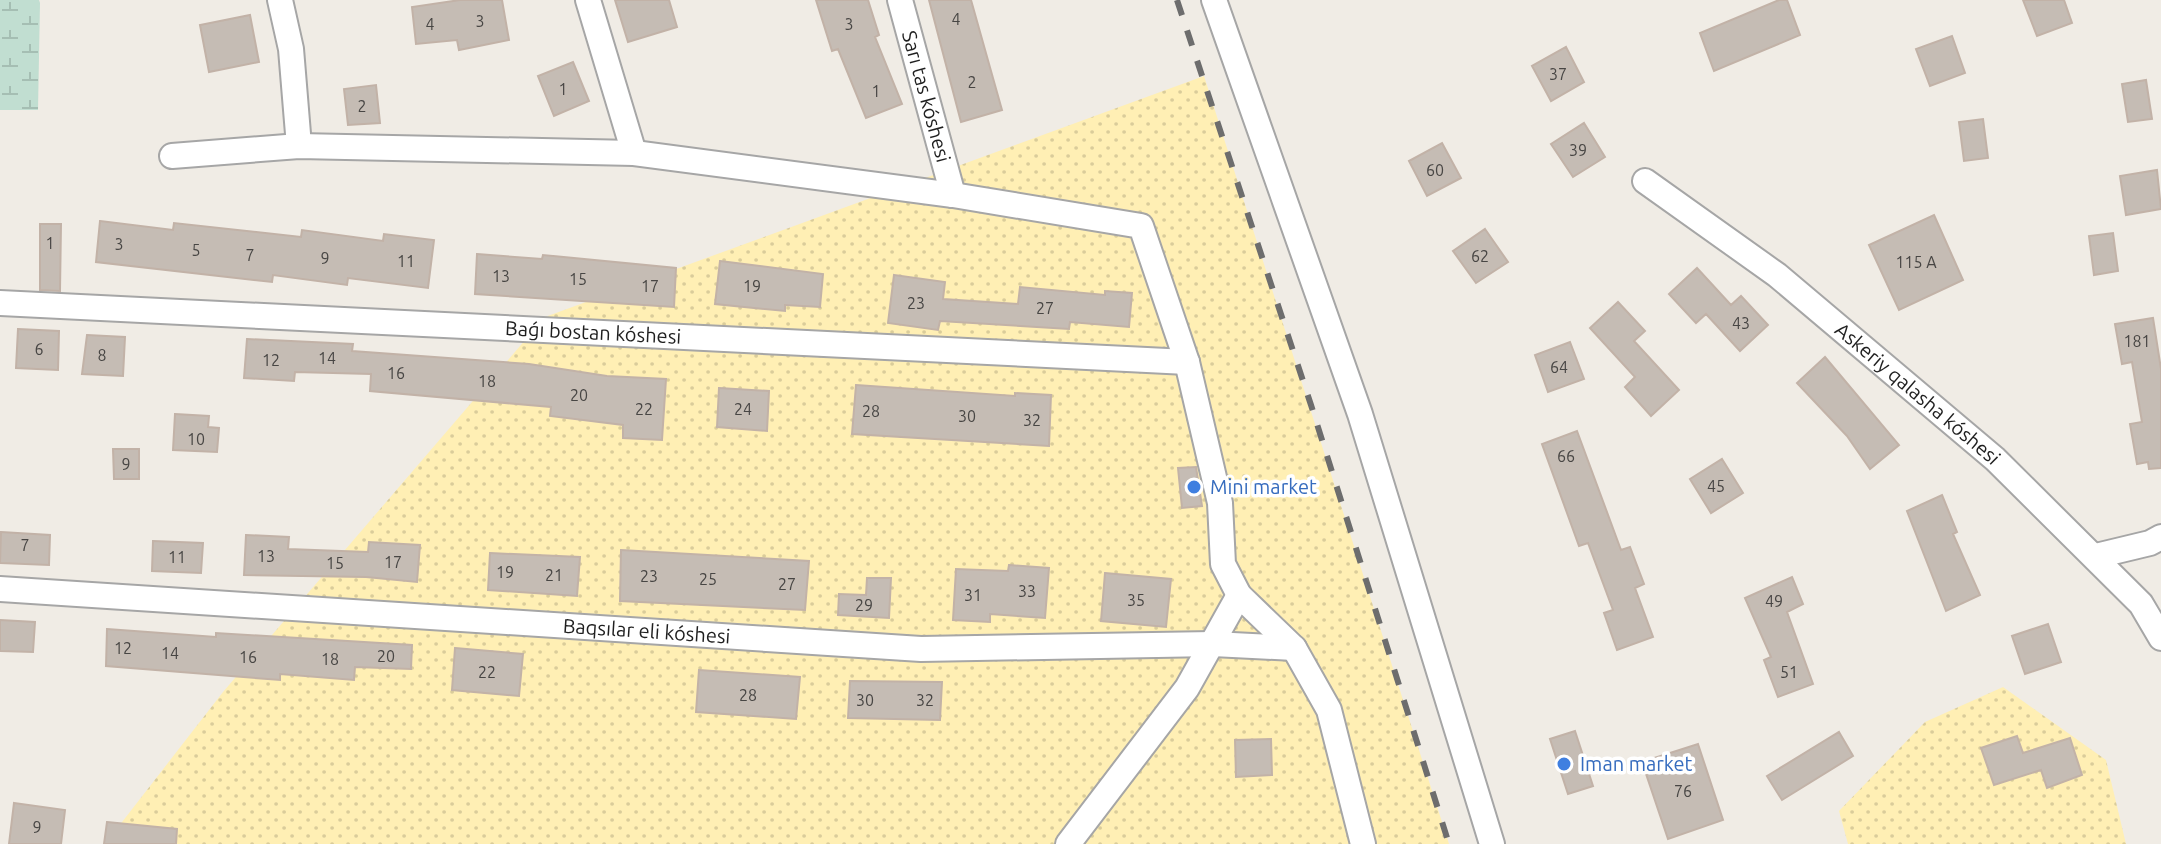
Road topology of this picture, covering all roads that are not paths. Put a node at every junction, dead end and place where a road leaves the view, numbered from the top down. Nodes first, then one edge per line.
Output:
1 (280, 0) edge
2 (588, 0) edge
3 (900, 0) edge
4 (1214, 0) edge
5 (299, 146) junction
6 (634, 153) junction
7 (172, 156) dead end
8 (1645, 181) dead end
9 (953, 195) junction
10 (0, 303) edge
11 (1187, 362) junction
12 (2161, 537) edge
13 (2096, 556) junction
14 (0, 589) edge
15 (1239, 595) junction
16 (2161, 638) edge
17 (1213, 644) junction
18 (1294, 648) junction
19 (1068, 844) edge
20 (1363, 844) edge
21 (1492, 844) edge

1 - 5 street
2 - 6 street
3 - 9 street, Sarı tas kóshesi
4 - 21 street
5 - 6 street
5 - 7 street
6 - 9 street
8 - 13 street, Askeriy qalasha kóshesi
9 - 11 street
10 - 11 street, Baǵı bostan kóshesi
11 - 15 street
12 - 13 street
13 - 16 street, Askeriy qalasha kóshesi
14 - 17 street, Baqsılar eli kóshesi
15 - 17 street
15 - 18 street
17 - 18 street, Baqsılar eli kóshesi
17 - 19 street
18 - 20 street

